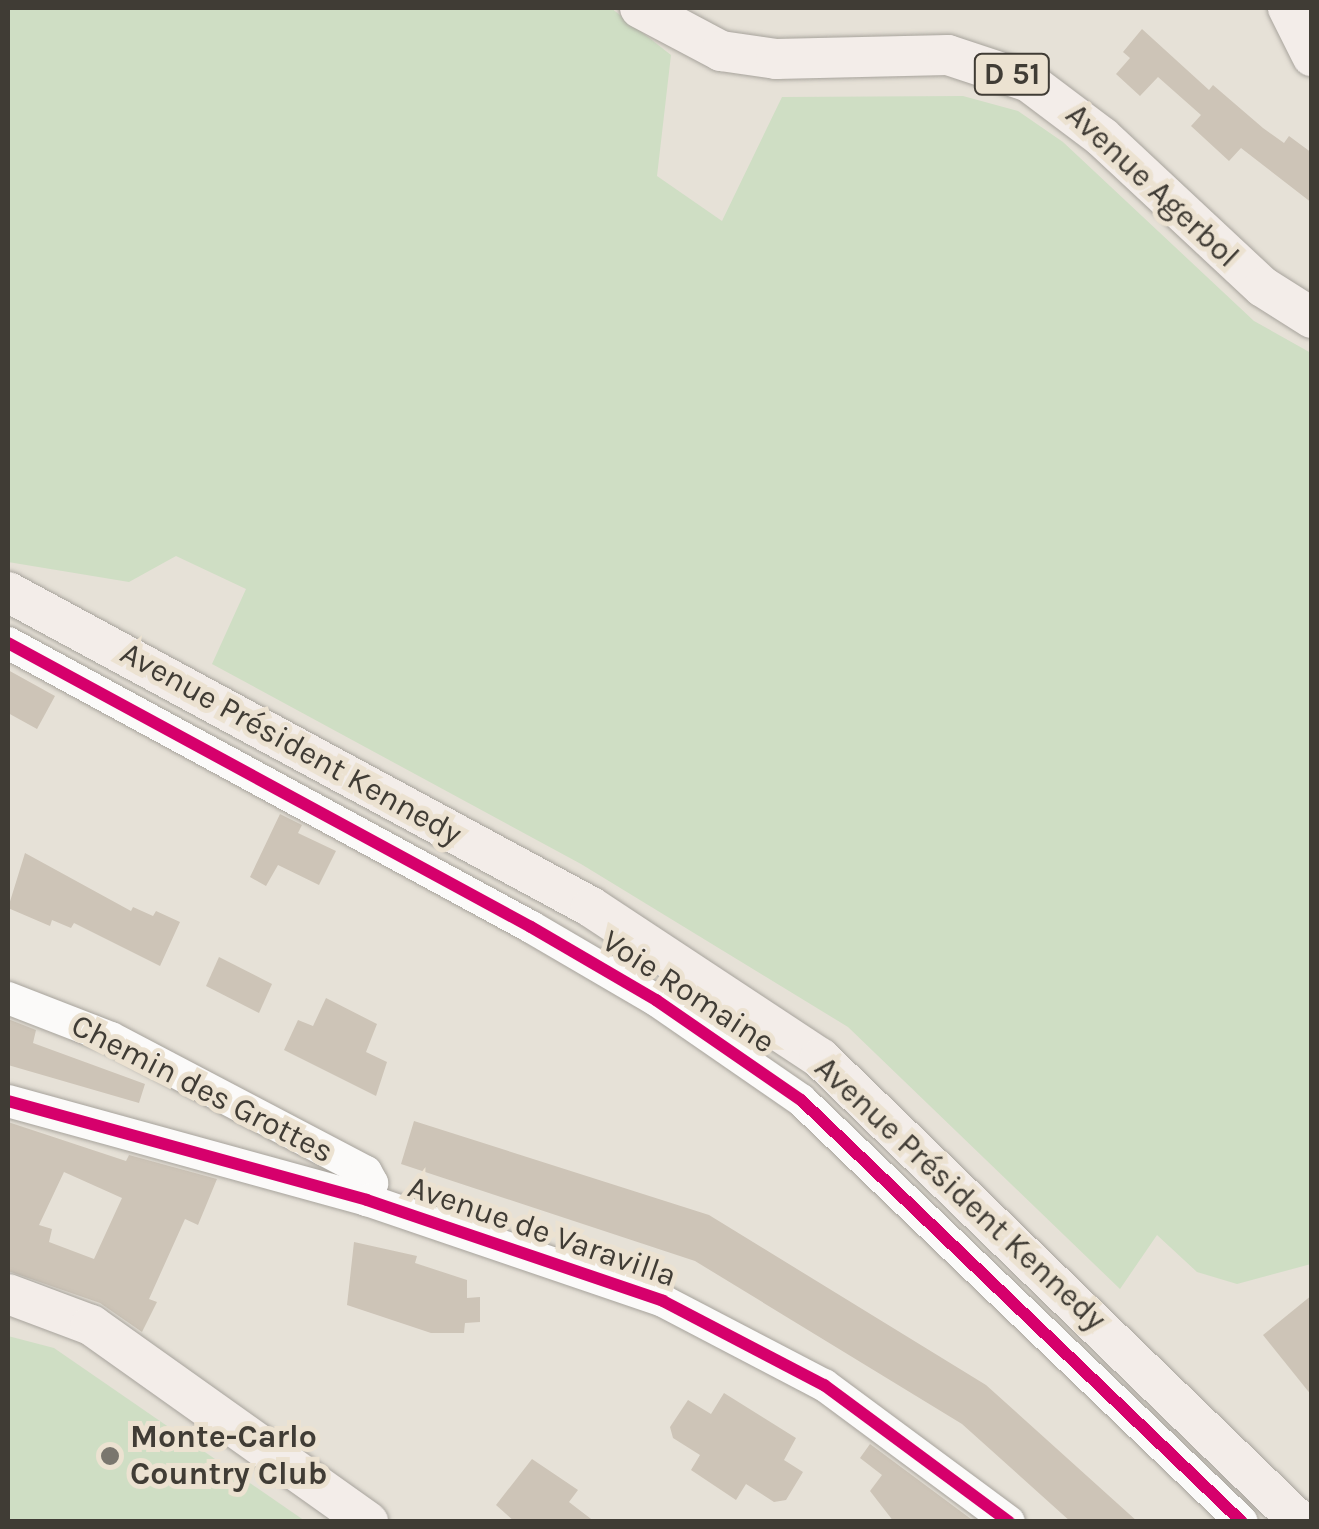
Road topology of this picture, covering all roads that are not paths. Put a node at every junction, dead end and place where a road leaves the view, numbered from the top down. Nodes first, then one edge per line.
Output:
1 (640, 8) edge
2 (1288, 8) edge
3 (1312, 56) edge
4 (1312, 318) edge
5 (8, 592) edge
6 (8, 643) edge
7 (8, 998) edge
8 (8, 1101) edge
9 (367, 1200) junction
10 (8, 1294) edge
11 (368, 1522) edge
12 (1009, 1522) edge
13 (1242, 1522) edge
14 (1300, 1522) edge

1 - 4 main road, Avenue Agerbol / D 51
2 - 3 main road
5 - 14 main road, Avenue Président Kennedy
6 - 13 street, Voie Romaine
7 - 9 street, Chemin des Grottes
8 - 9 street, Avenue de Varavilla
9 - 12 street, Avenue de Varavilla
10 - 11 main road

